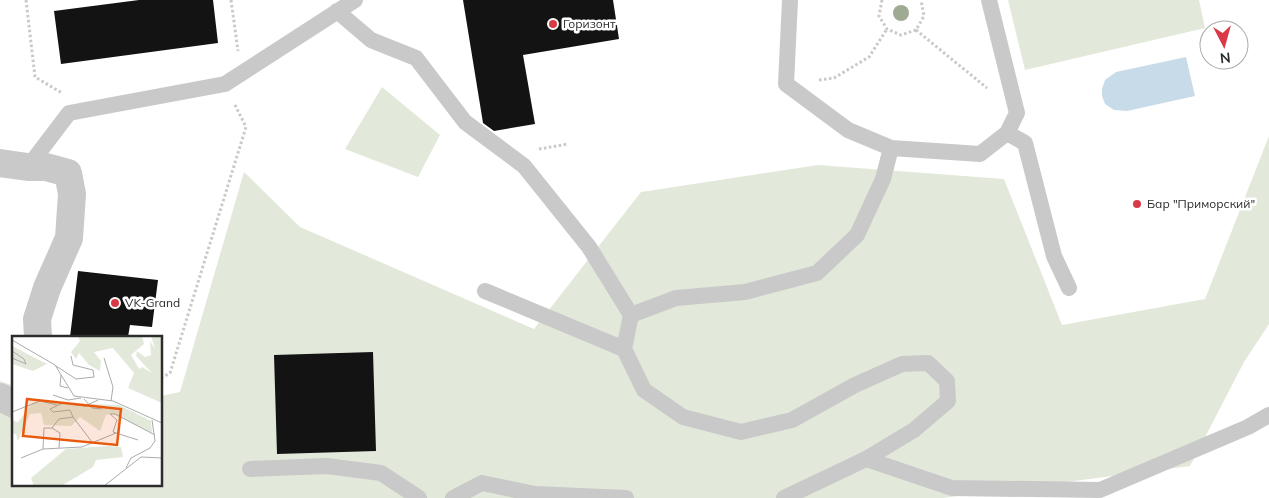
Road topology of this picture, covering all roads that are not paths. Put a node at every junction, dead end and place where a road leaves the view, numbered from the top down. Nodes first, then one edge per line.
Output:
1 (355, 0) edge
2 (790, 0) edge
3 (988, 0) edge
4 (337, 11) junction
5 (1006, 133) junction
6 (891, 148) junction
7 (0, 163) edge
8 (28, 167) junction
9 (1069, 288) dead end
10 (485, 291) dead end
11 (631, 315) junction
12 (38, 336) edge
13 (624, 349) junction
14 (0, 397) edge
15 (12, 403) edge
16 (1269, 415) edge
17 (866, 459) junction
18 (250, 469) dead end
19 (419, 498) edge
20 (453, 498) edge
21 (626, 498) edge
22 (784, 498) edge

1 - 4 lane
2 - 6 lane
3 - 5 lane
4 - 8 lane
4 - 11 lane
5 - 6 lane
5 - 9 lane
6 - 11 lane
7 - 8 street
8 - 12 street
10 - 13 lane
11 - 13 lane
13 - 17 lane
14 - 15 street
16 - 17 lane
17 - 22 lane
18 - 19 lane
20 - 21 lane

